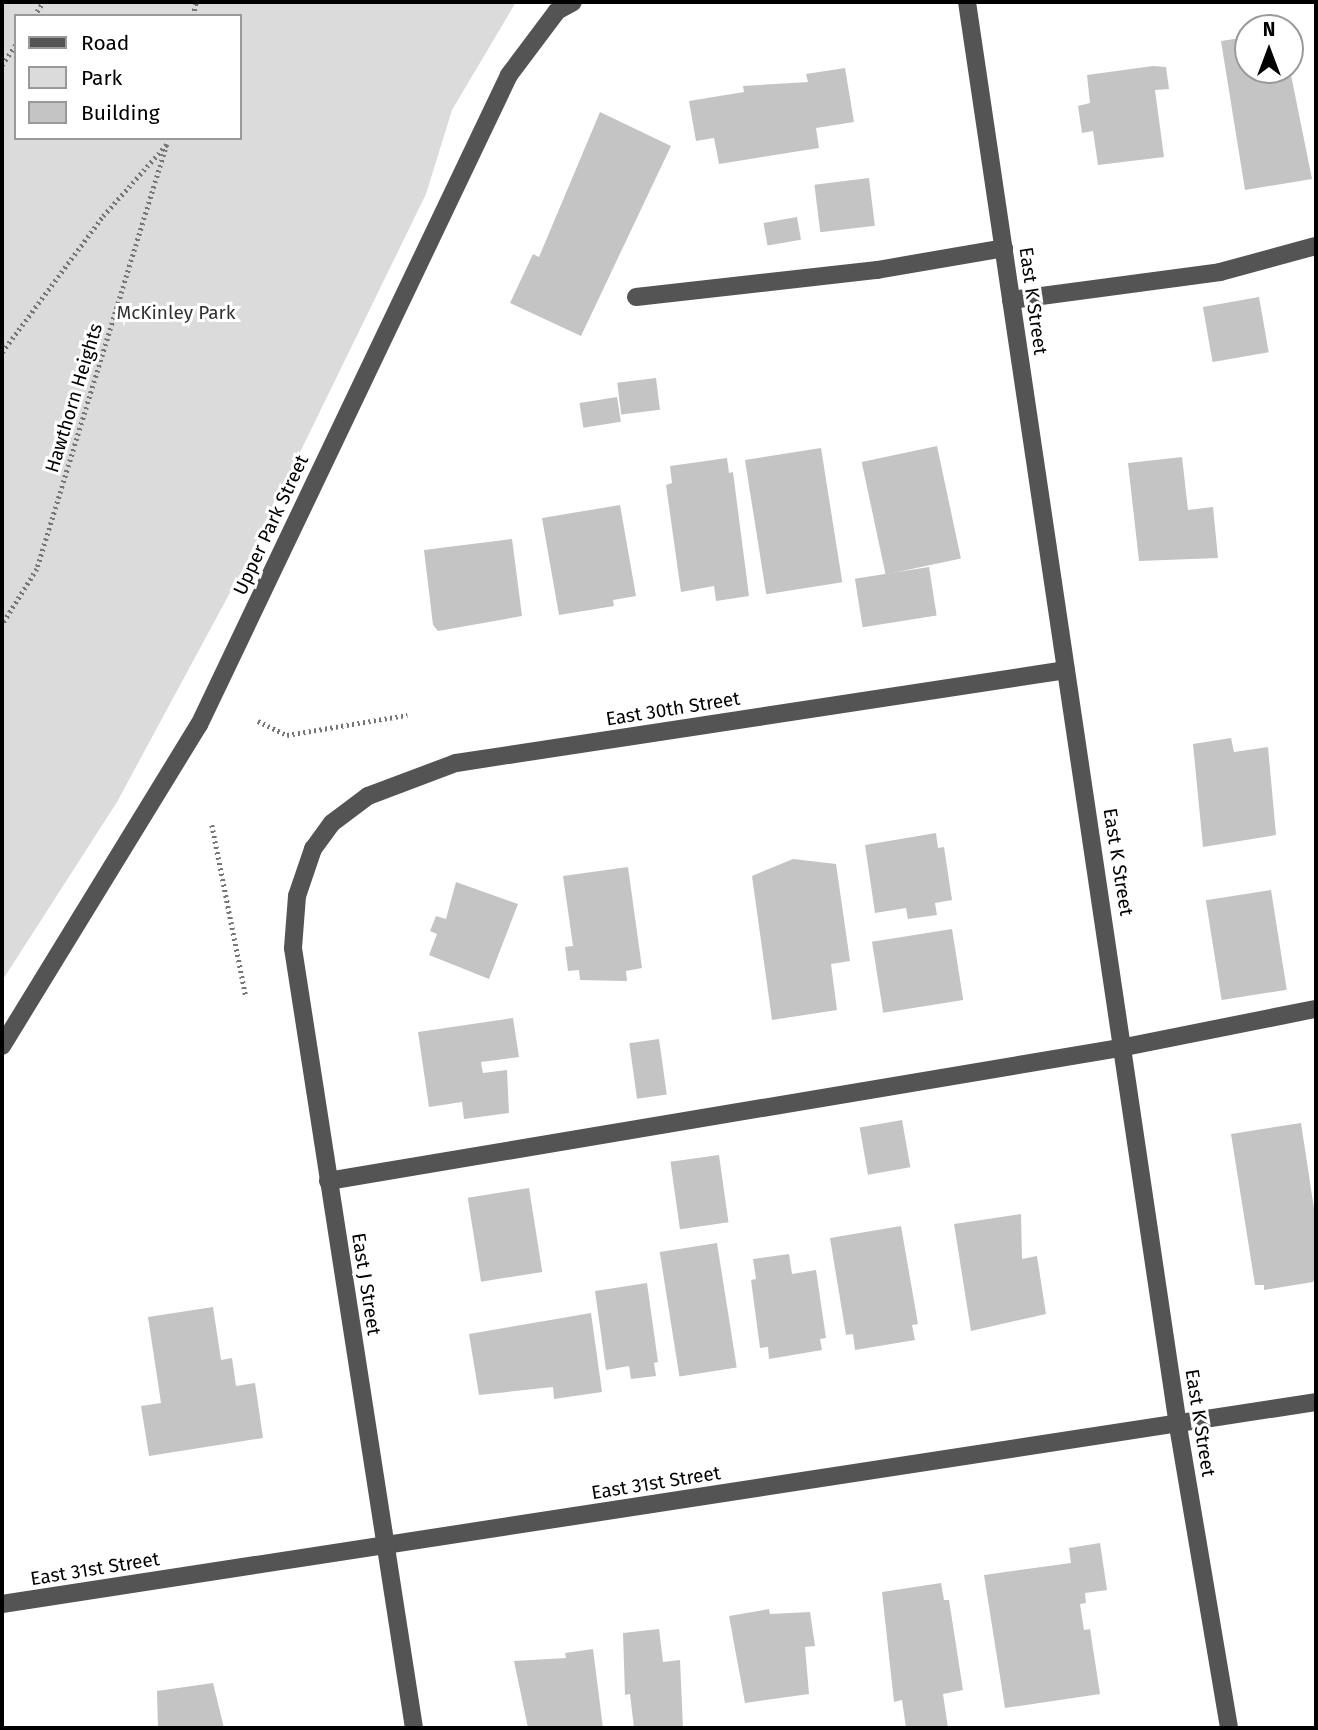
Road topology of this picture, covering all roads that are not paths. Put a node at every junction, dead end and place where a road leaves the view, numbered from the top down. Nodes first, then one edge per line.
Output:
1 (573, 2) edge
2 (967, 2) edge
3 (1316, 246) edge
4 (1004, 248) junction
5 (636, 297) dead end
6 (1011, 300) junction
7 (1066, 670) junction
8 (313, 849) joint
9 (1316, 1009) edge
10 (2, 1046) edge
11 (1125, 1047) junction
12 (328, 1181) junction
13 (1316, 1402) edge
14 (1178, 1426) junction
15 (387, 1545) junction
16 (2, 1604) edge
17 (414, 1728) edge
18 (1229, 1728) edge

1 - 10 street, Upper Park Street
2 - 4 street, East K Street
3 - 6 street
4 - 5 street
4 - 6 street, East K Street
6 - 7 street, East K Street
7 - 8 street, East 30th Street
7 - 11 street, East K Street
8 - 12 street, East J Street
9 - 11 street
11 - 12 street
11 - 14 street, East K Street
12 - 15 street, East J Street
13 - 14 street, East 31st Street
14 - 15 street, East 31st Street
14 - 18 street, East K Street
15 - 16 street, East 31st Street
15 - 17 street, East J Street

